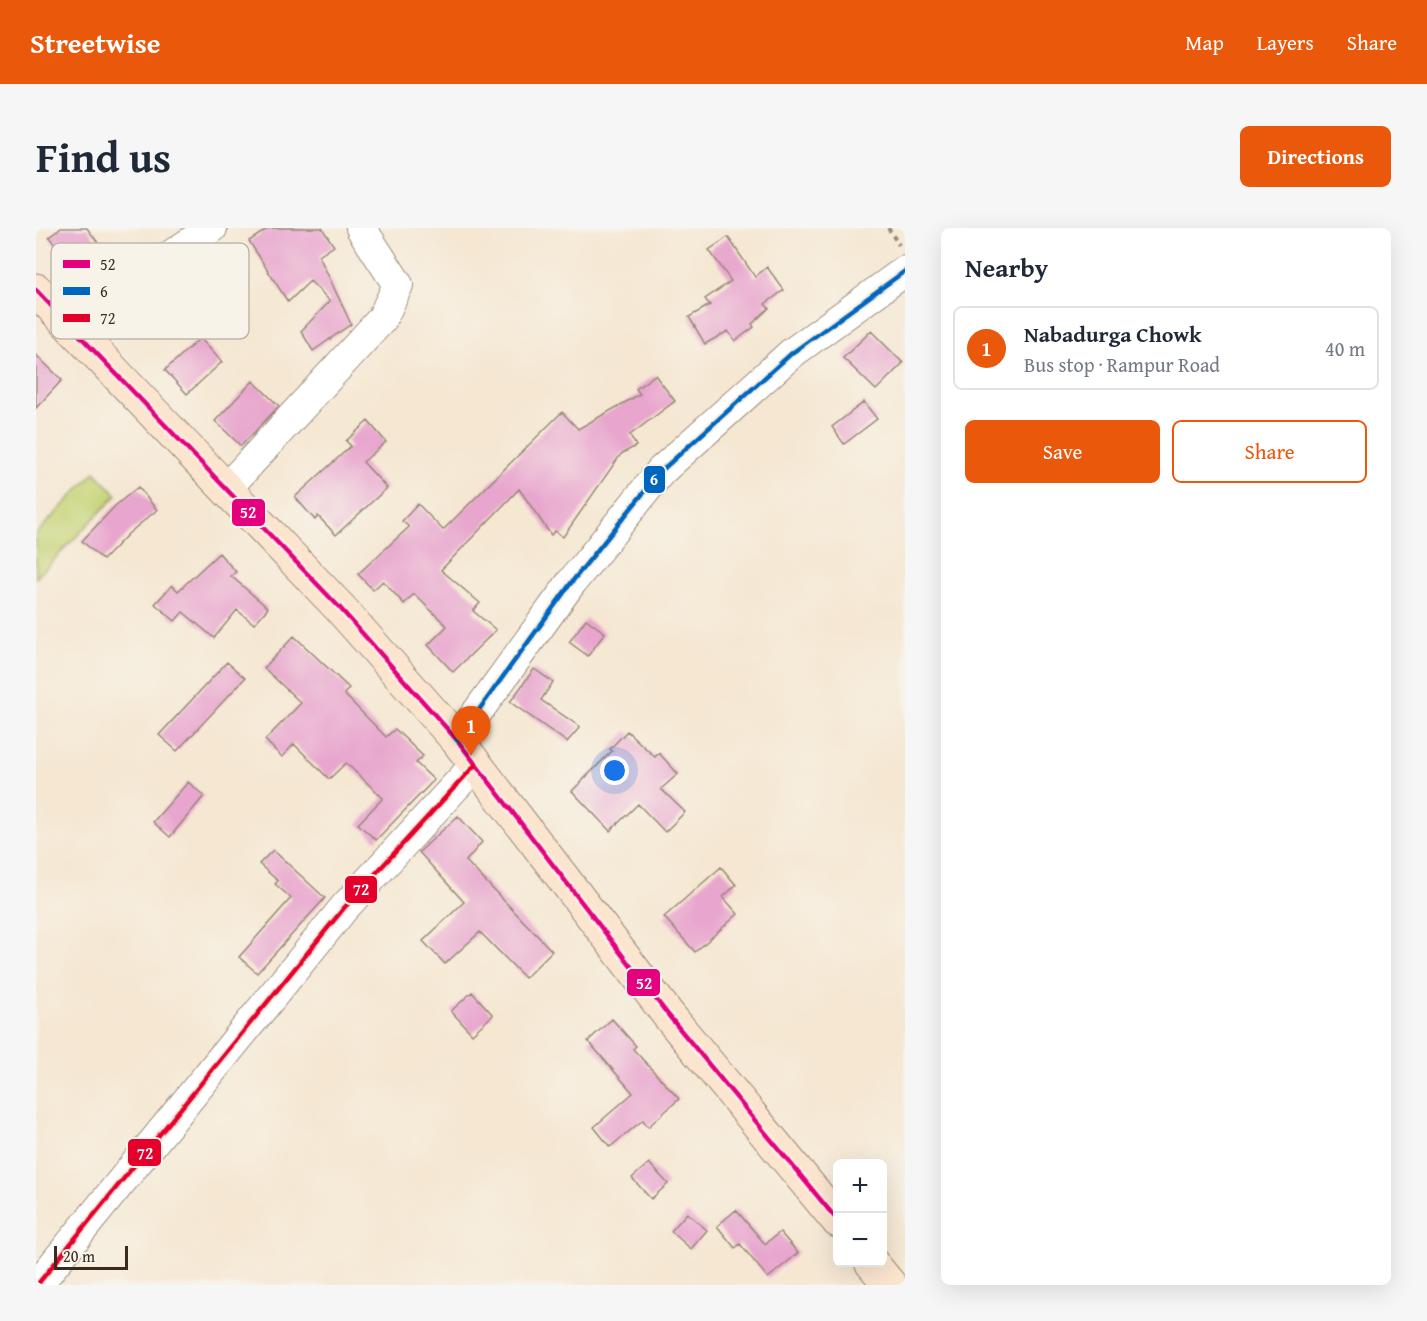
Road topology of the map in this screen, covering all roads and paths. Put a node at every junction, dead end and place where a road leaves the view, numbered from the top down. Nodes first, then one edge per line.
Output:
1 (212, 228) edge
2 (361, 228) edge
3 (888, 228) edge
4 (190, 243) edge
5 (905, 253) edge
6 (905, 271) edge
7 (36, 290) edge
8 (51, 306) edge
9 (83, 339) edge
10 (226, 489) junction
11 (467, 752) junction
12 (833, 1216) edge
13 (874, 1267) edge
14 (37, 1285) edge
15 (890, 1285) edge

1 - 4 street
2 - 10 street
3 - 5 path
6 - 11 street
7 - 8 main road
9 - 10 main road
10 - 11 main road
11 - 12 main road
11 - 14 street
13 - 15 main road

